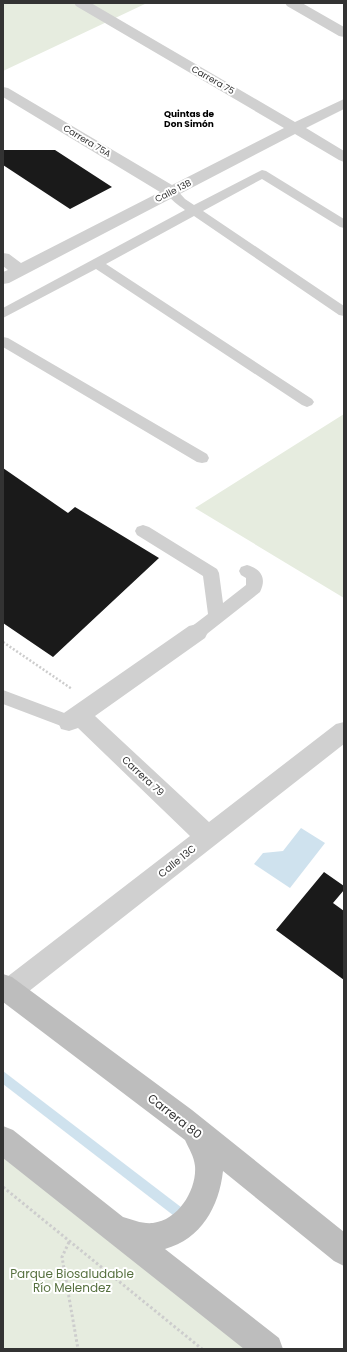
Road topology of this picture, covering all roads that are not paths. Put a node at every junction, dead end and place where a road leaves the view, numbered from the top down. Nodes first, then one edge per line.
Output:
1 (81, 3) edge
2 (292, 3) edge
3 (344, 33) edge
4 (3, 91) edge
5 (344, 103) edge
6 (295, 128) junction
7 (344, 157) edge
8 (172, 192) junction
9 (194, 211) junction
10 (344, 224) edge
11 (3, 258) edge
12 (96, 264) junction
13 (20, 270) junction
14 (3, 279) edge
15 (344, 312) edge
16 (3, 314) edge
17 (3, 341) edge
18 (307, 402) dead end
19 (202, 458) dead end
20 (143, 531) dead end
21 (247, 571) dead end
22 (217, 617) junction
23 (197, 632) joint
24 (3, 697) edge
25 (81, 714) junction
26 (344, 731) edge
27 (206, 836) junction
28 (6, 988) edge
29 (182, 1120) junction
30 (3, 1140) edge
31 (111, 1225) junction
32 (344, 1251) edge
33 (268, 1349) edge

1 - 6 street, Carrera 75
2 - 3 street
4 - 8 street, Carrera 75A
5 - 6 street, Calle 13B
6 - 7 street, Carrera 75
6 - 8 street, Calle 13B
8 - 9 lane
8 - 13 street, Calle 13B
9 - 10 lane
9 - 12 lane
9 - 15 lane
11 - 13 street
12 - 16 lane
12 - 18 lane
13 - 14 street, Calle 13B
17 - 19 lane
20 - 22 lane
21 - 22 lane
22 - 23 lane
23 - 25 street
24 - 25 lane
25 - 27 street, Carrera 79
26 - 27 street, Calle 13C
27 - 28 street, Calle 13C
28 - 29 main road, Carrera 80
29 - 31 main road
29 - 32 main road, Carrera 80
30 - 31 main road
31 - 33 main road

